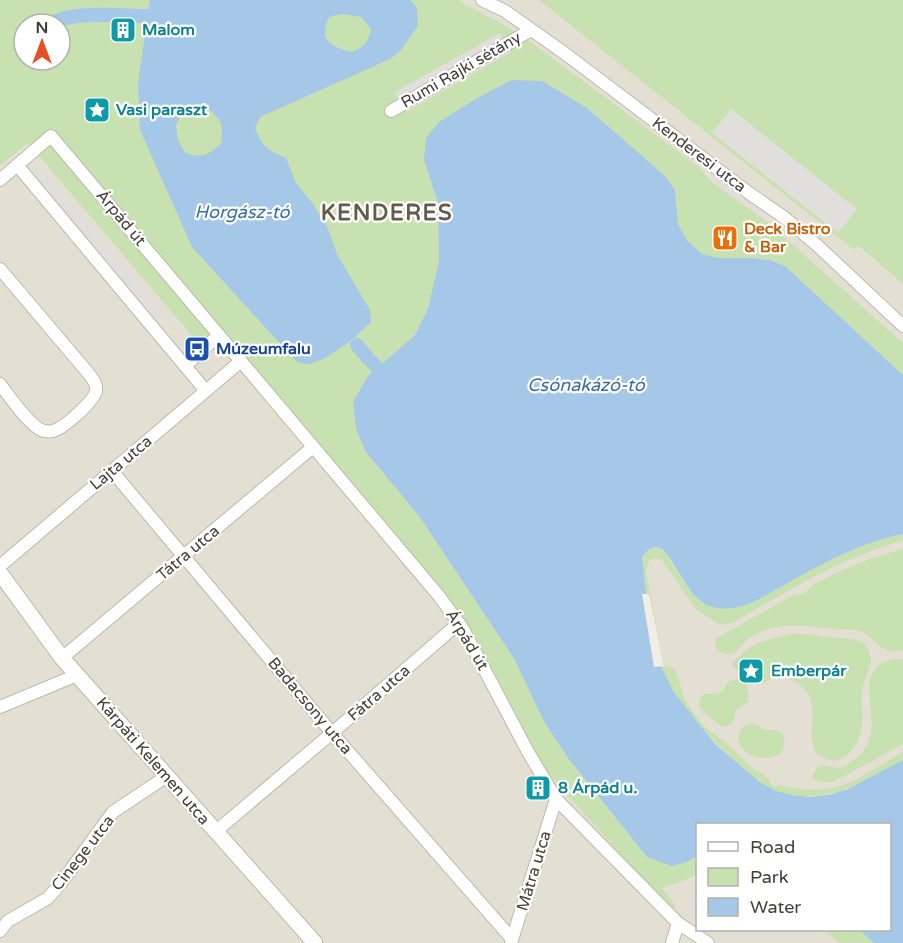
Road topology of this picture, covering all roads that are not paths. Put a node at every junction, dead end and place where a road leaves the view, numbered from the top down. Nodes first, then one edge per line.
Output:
1 (482, 0) edge
2 (531, 30) junction
3 (391, 111) dead end
4 (17, 165) junction
5 (0, 180) edge
6 (0, 269) edge
7 (903, 326) edge
8 (219, 335) junction
9 (241, 361) junction
10 (185, 366) junction
11 (0, 384) edge
12 (206, 391) junction
13 (314, 447) junction
14 (111, 471) junction
15 (184, 556) junction
16 (0, 566) edge
17 (0, 573) edge
18 (459, 623) junction
19 (62, 658) junction
20 (77, 675) junction
21 (0, 707) edge
22 (332, 733) junction
23 (166, 776) junction
24 (556, 799) junction
25 (215, 832) junction
26 (678, 923) junction
27 (0, 931) edge
28 (512, 941) edge
29 (315, 943) edge
30 (672, 943) edge
31 (708, 943) edge

1 - 2 street, Kenderesi utca
2 - 3 street, Rumi Rajki sétány
2 - 7 street, Kenderesi utca
4 - 5 street, Árpád út
4 - 8 street, Árpád út
4 - 10 street
6 - 11 street
8 - 9 street, Árpád út
8 - 10 street
9 - 12 street, Lajta utca
9 - 13 street, Árpád út
10 - 12 street
12 - 14 street, Lajta utca
13 - 15 street, Tátra utca
13 - 18 street, Árpád út
14 - 15 street, Badacsony utca
14 - 16 street, Lajta utca
15 - 19 street, Tátra utca
15 - 22 street, Badacsony utca
17 - 19 street, Kárpáti Kelemen utca
18 - 22 street, Fátra utca
18 - 24 street, Árpád út
19 - 20 street, Kárpáti Kelemen utca
20 - 21 street
20 - 23 street, Kárpáti Kelemen utca
22 - 25 street, Fátra utca
22 - 28 street, Badacsony utca
23 - 25 street, Kárpáti Kelemen utca
23 - 27 street, Cinege utca
24 - 26 street, Árpád út
24 - 28 street, Mátra utca
25 - 29 street, Kárpáti Kelemen utca
26 - 30 street
26 - 31 street, Árpád út

